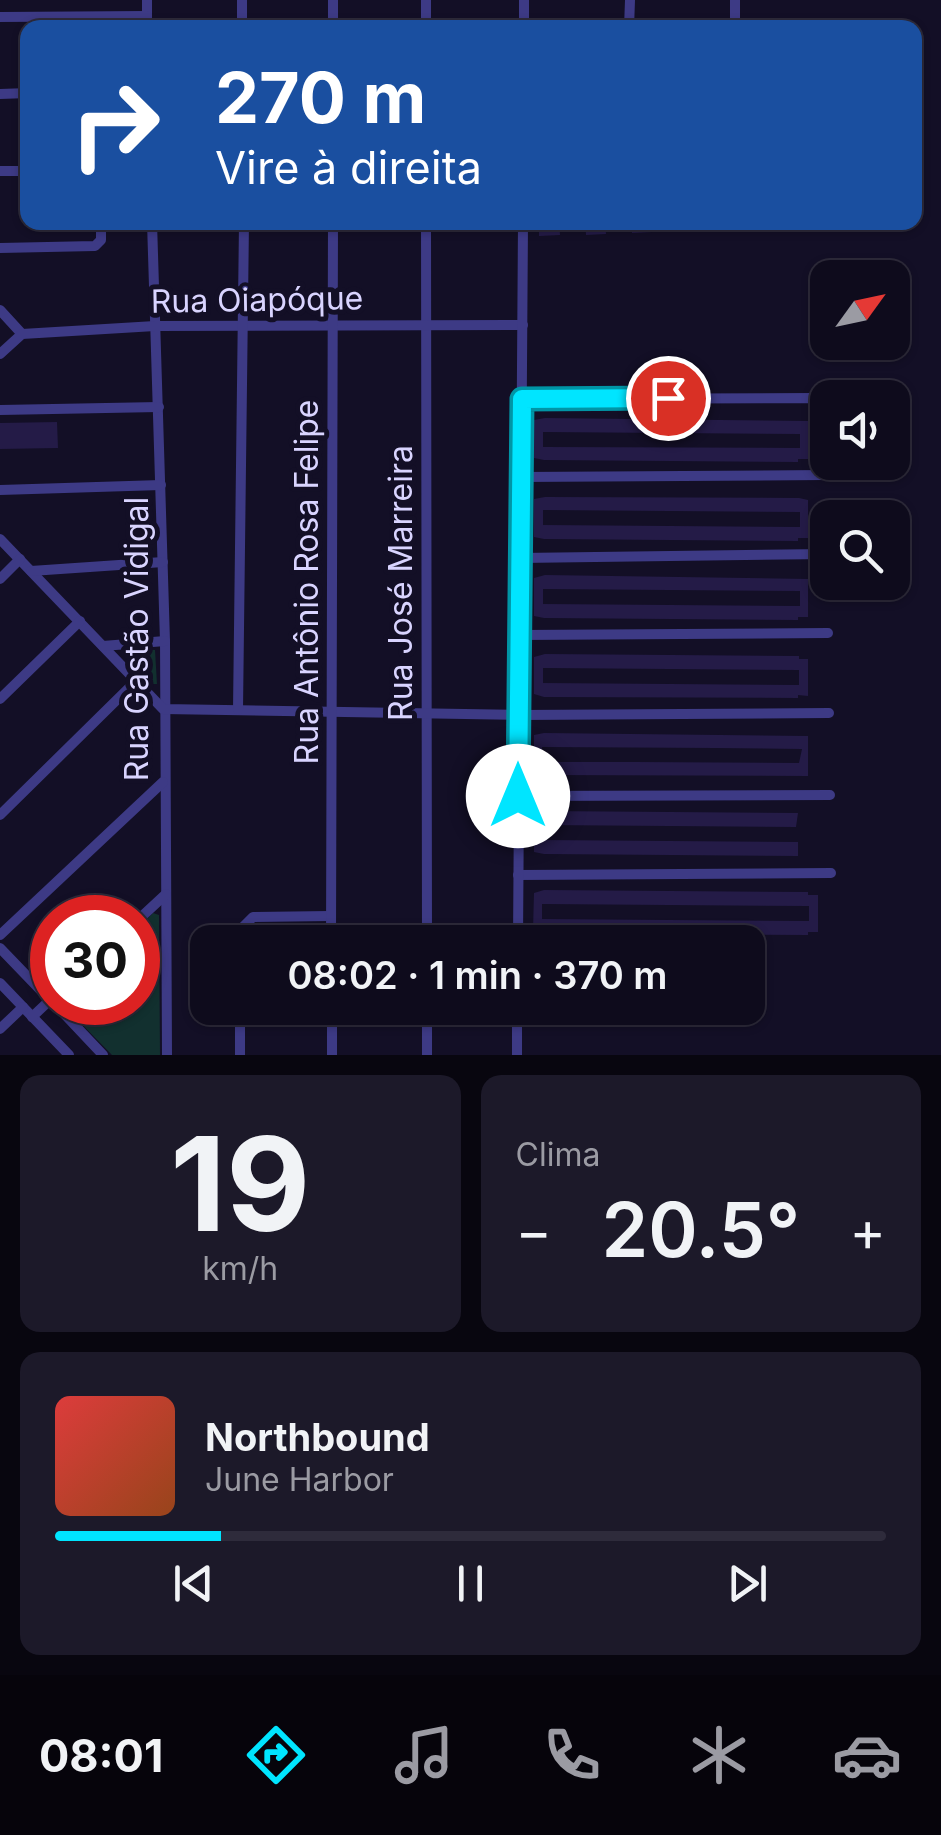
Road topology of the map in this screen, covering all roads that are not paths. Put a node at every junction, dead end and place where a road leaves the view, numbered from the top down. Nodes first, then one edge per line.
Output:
1 (0, 17) edge
2 (88, 20) edge
3 (101, 230) edge
4 (152, 230) edge
5 (244, 230) edge
6 (333, 230) edge
7 (426, 230) edge
8 (523, 230) edge
9 (0, 248) edge
10 (0, 310) edge
11 (333, 323) junction
12 (426, 323) junction
13 (245, 324) junction
14 (523, 325) junction
15 (156, 326) junction
16 (22, 334) junction
17 (0, 354) edge
18 (810, 398) edge
19 (522, 399) junction
20 (159, 407) junction
21 (0, 410) edge
22 (810, 475) edge
23 (521, 476) junction
24 (162, 485) junction
25 (0, 490) edge
26 (0, 539) edge
27 (810, 554) edge
28 (520, 558) junction
29 (20, 559) junction
30 (164, 562) junction
31 (31, 571) junction
32 (0, 579) edge
33 (80, 621) junction
34 (828, 634) dead end
35 (520, 635) junction
36 (165, 641) junction
37 (104, 646) junction
38 (137, 680) junction
39 (0, 699) edge
40 (163, 709) junction
41 (238, 710) junction
42 (332, 712) junction
43 (426, 713) junction
44 (829, 713) dead end
45 (518, 714) junction
46 (163, 782) junction
47 (830, 795) dead end
48 (518, 796) junction
49 (0, 814) edge
50 (831, 873) dead end
51 (518, 874) junction
52 (166, 894) junction
53 (160, 900) edge
54 (330, 916) junction
55 (244, 925) edge
56 (330, 925) edge
57 (427, 925) edge
58 (518, 925) edge
59 (0, 935) edge
60 (0, 948) edge
61 (30, 979) edge
62 (0, 984) edge
63 (22, 1007) junction
64 (30, 1015) edge
65 (40, 1025) edge
66 (75, 1025) edge
67 (240, 1025) edge
68 (332, 1025) edge
69 (427, 1025) edge
70 (518, 1025) edge
71 (0, 1028) edge
72 (69, 1055) edge
73 (104, 1055) edge
74 (167, 1055) edge
75 (240, 1055) edge
76 (332, 1055) edge
77 (427, 1055) edge
78 (517, 1055) edge

1 - 2 street
3 - 9 street
4 - 15 street, Rua Gastão Vidigal
5 - 13 street
6 - 11 street, Rua Antônio Rosa Felipe
7 - 12 street, Rua José Marreira
8 - 14 street
10 - 16 street
11 - 12 street, Rua Oiapóque
11 - 13 street, Rua Oiapóque
11 - 42 street, Rua Antônio Rosa Felipe
12 - 14 street, Rua Oiapóque
12 - 43 street, Rua José Marreira
13 - 15 street, Rua Oiapóque
13 - 41 street
14 - 19 street
15 - 16 street, Rua Oiapóque
15 - 20 street, Rua Gastão Vidigal
16 - 17 street
18 - 19 street
19 - 23 street
20 - 21 street
20 - 24 street, Rua Gastão Vidigal
22 - 23 street
23 - 28 street
24 - 25 street
24 - 30 street, Rua Gastão Vidigal
26 - 29 street
27 - 28 street
28 - 35 street
29 - 31 street
29 - 32 street
30 - 31 street
30 - 36 street, Rua Gastão Vidigal
31 - 33 street
33 - 37 street
33 - 39 street
34 - 35 street
35 - 45 street
36 - 37 street
36 - 40 street, Rua Gastão Vidigal
37 - 38 street
38 - 40 street
38 - 49 street
40 - 41 street
40 - 46 street, Rua Gastão Vidigal
41 - 42 street
42 - 43 street
42 - 54 street, Rua Antônio Rosa Felipe
43 - 45 street
43 - 57 street, Rua José Marreira
44 - 45 street
45 - 48 street
46 - 52 street, Rua Gastão Vidigal
46 - 59 street
47 - 48 street
48 - 51 street
50 - 51 street
51 - 58 street
52 - 53 street
52 - 74 street, Rua Gastão Vidigal
54 - 55 street
54 - 56 street, Rua Antônio Rosa Felipe
60 - 61 street
62 - 63 street
63 - 64 street
63 - 71 street
65 - 72 street
66 - 73 street
67 - 75 street
68 - 76 street
69 - 77 street
70 - 78 street

